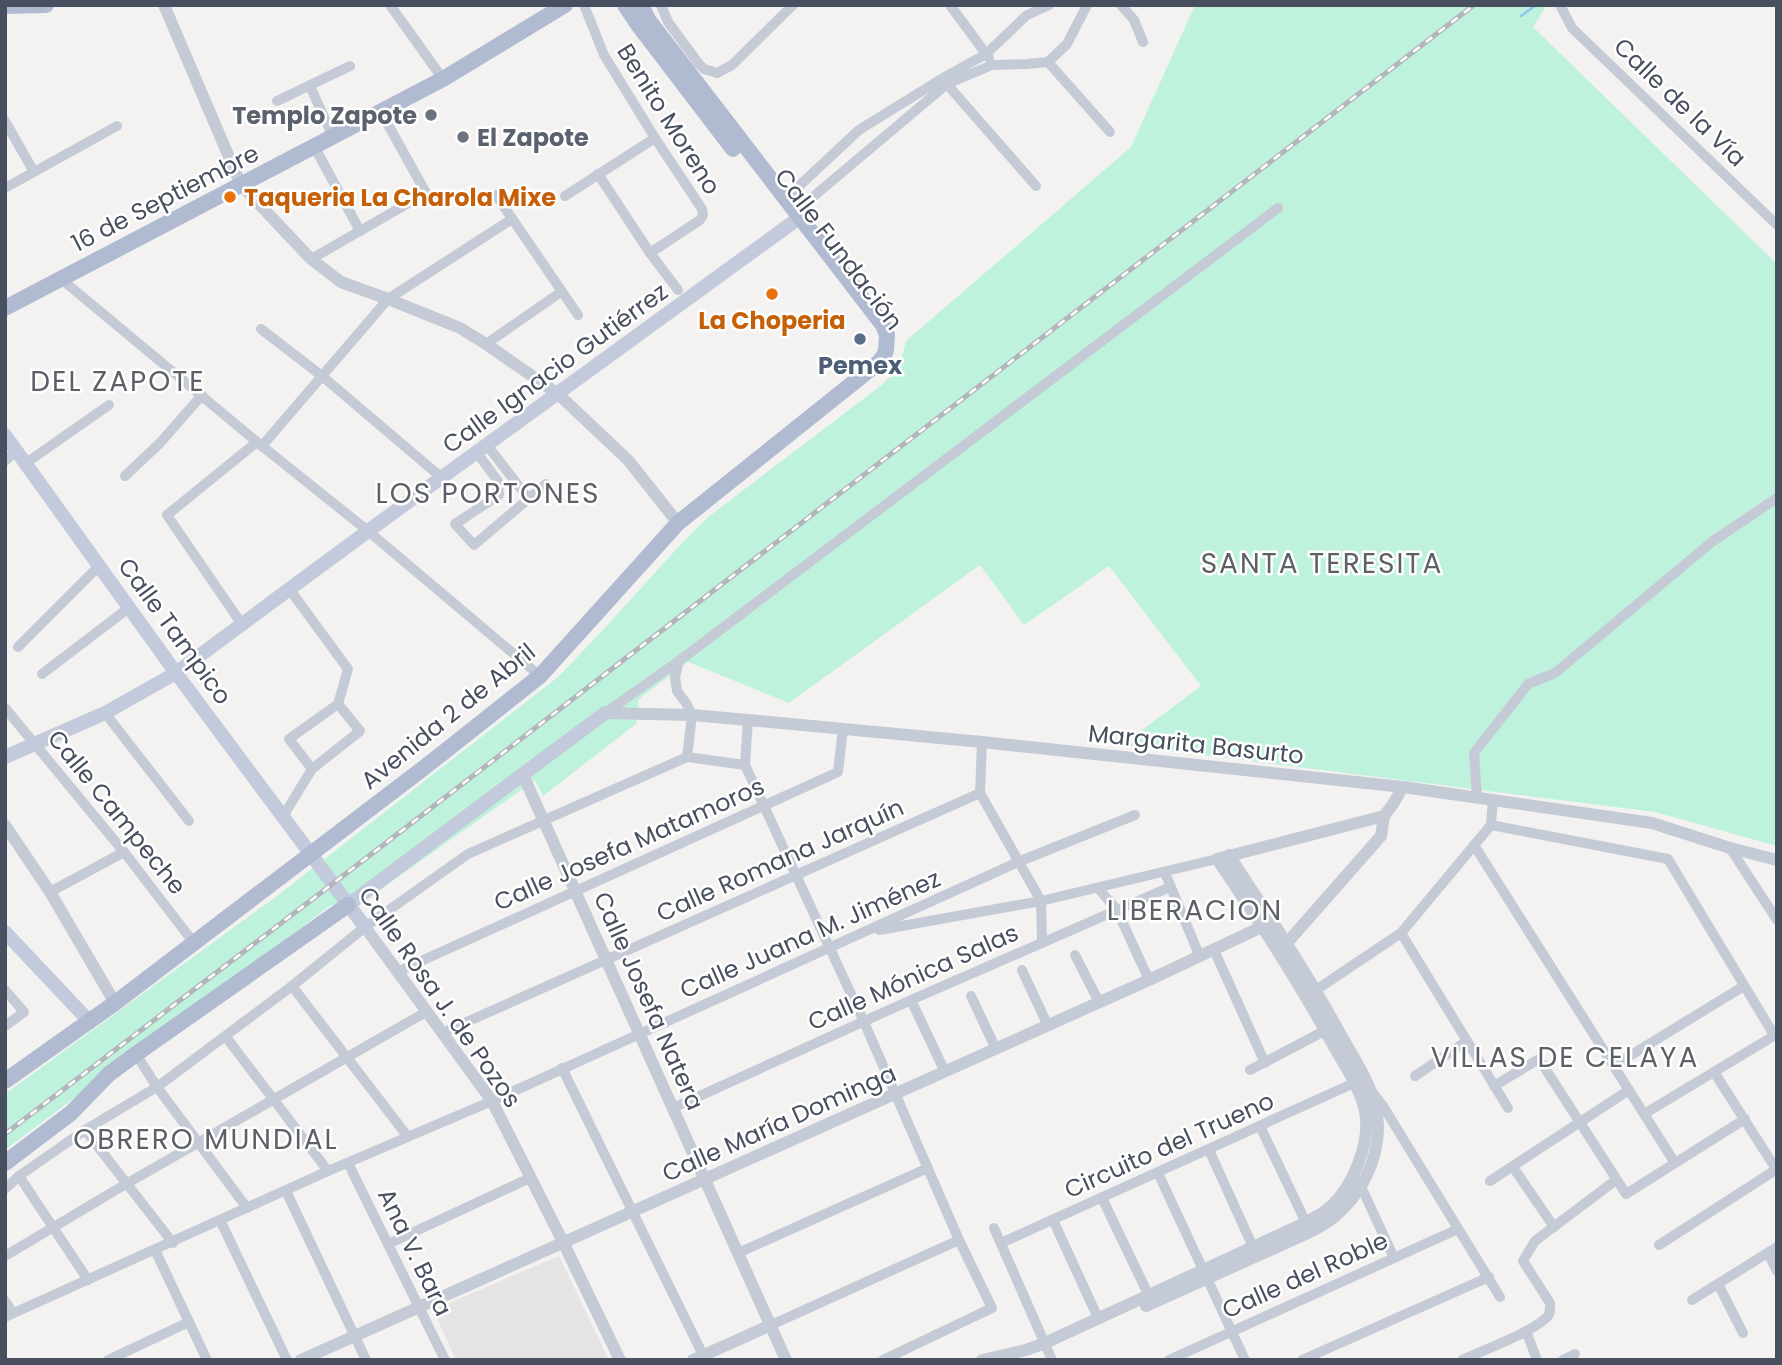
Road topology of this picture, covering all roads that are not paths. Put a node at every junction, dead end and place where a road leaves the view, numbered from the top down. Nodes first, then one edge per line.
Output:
1 (46, 5) edge
2 (164, 5) edge
3 (390, 5) edge
4 (565, 5) edge
5 (584, 5) edge
6 (625, 5) edge
7 (641, 5) edge
8 (661, 5) edge
9 (793, 5) edge
10 (950, 5) edge
11 (1049, 5) edge
12 (1087, 5) edge
13 (1121, 5) edge
14 (1560, 5) edge
15 (6, 6) edge
16 (1143, 42) dead end
17 (986, 54) junction
18 (1048, 62) junction
19 (992, 65) junction
20 (350, 66) dead end
21 (443, 79) junction
22 (945, 81) junction
23 (310, 86) junction
24 (277, 101) dead end
25 (381, 112) junction
26 (5, 121) edge
27 (117, 126) dead end
28 (1110, 132) dead end
29 (333, 136) junction
30 (655, 138) junction
31 (314, 146) junction
32 (34, 172) junction
33 (598, 174) junction
34 (241, 185) junction
35 (1036, 186) dead end
36 (5, 188) edge
37 (496, 195) dead end
38 (565, 196) dead end
39 (1278, 208) dead end
40 (790, 210) junction
41 (512, 219) junction
42 (1777, 225) edge
43 (360, 231) junction
44 (650, 253) junction
45 (312, 260) junction
46 (60, 278) junction
47 (678, 290) dead end
48 (561, 292) junction
49 (388, 299) junction
50 (5, 308) edge
51 (578, 315) dead end
52 (261, 329) dead end
53 (486, 344) junction
54 (886, 350) junction
55 (322, 376) junction
56 (558, 394) junction
57 (202, 395) junction
58 (109, 405) dead end
59 (5, 435) edge
60 (259, 444) junction
61 (482, 449) junction
62 (17, 450) junction
63 (5, 461) edge
64 (26, 463) junction
65 (125, 476) dead end
66 (442, 478) junction
67 (547, 484) dead end
68 (528, 498) junction
69 (1777, 498) edge
70 (678, 523) junction
71 (368, 531) junction
72 (100, 565) junction
73 (290, 590) junction
74 (130, 607) junction
75 (243, 626) junction
76 (18, 647) dead end
77 (679, 661) junction
78 (176, 673) junction
79 (42, 674) dead end
80 (540, 676) junction
81 (338, 704) junction
82 (5, 708) edge
83 (105, 713) junction
84 (605, 713) junction
85 (692, 715) junction
86 (748, 720) junction
87 (842, 728) junction
88 (982, 742) junction
89 (35, 744) junction
90 (5, 757) edge
91 (687, 757) junction
92 (745, 765) junction
93 (312, 769) junction
94 (523, 775) junction
95 (1403, 787) junction
96 (980, 793) junction
97 (1477, 797) junction
98 (1493, 799) junction
99 (765, 805) junction
100 (1135, 815) dead end
101 (1384, 816) junction
102 (282, 818) junction
103 (543, 820) junction
104 (189, 821) dead end
105 (5, 825) edge
106 (1490, 825) junction
107 (1474, 845) junction
108 (1730, 848) junction
109 (124, 852) junction
110 (309, 854) junction
111 (1223, 857) junction
112 (1777, 860) edge
113 (1018, 862) junction
114 (1165, 873) junction
115 (796, 876) junction
116 (1170, 887) junction
117 (1098, 888) junction
118 (576, 891) junction
119 (50, 892) junction
120 (1041, 901) junction
121 (348, 905) junction
122 (1772, 906) edge
123 (1117, 910) junction
124 (1777, 920) edge
125 (1268, 924) junction
126 (365, 927) junction
127 (5, 932) edge
128 (863, 933) junction
129 (1401, 933) junction
130 (194, 943) junction
131 (1042, 943) junction
132 (1286, 944) junction
133 (829, 949) junction
134 (1214, 950) junction
135 (1075, 955) dead end
136 (1200, 957) junction
137 (606, 961) junction
138 (1022, 970) dead end
139 (397, 972) junction
140 (1149, 980) junction
141 (292, 986) junction
142 (1744, 986) junction
143 (5, 990) edge
144 (1316, 990) junction
145 (971, 996) dead end
146 (911, 1000) junction
147 (1099, 1002) junction
148 (115, 1003) junction
149 (426, 1012) junction
150 (89, 1021) junction
151 (864, 1022) junction
152 (5, 1026) edge
153 (1048, 1026) junction
154 (1331, 1028) junction
155 (442, 1033) junction
156 (640, 1033) junction
157 (1775, 1035) edge
158 (226, 1037) junction
159 (1467, 1041) junction
160 (996, 1049) junction
161 (136, 1054) junction
162 (346, 1058) junction
163 (1265, 1063) junction
164 (1613, 1066) junction
165 (562, 1068) junction
166 (1250, 1070) dead end
167 (945, 1072) junction
168 (1714, 1072) junction
169 (109, 1074) junction
170 (1415, 1076) dead end
171 (5, 1081) edge
172 (1354, 1083) junction
173 (1494, 1086) junction
174 (157, 1087) junction
175 (1370, 1090) junction
176 (1629, 1090) junction
177 (896, 1094) junction
178 (274, 1100) junction
179 (492, 1101) junction
180 (673, 1108) junction
181 (1508, 1108) dead end
182 (1644, 1114) junction
183 (1745, 1119) junction
184 (1580, 1122) junction
185 (1260, 1126) junction
186 (85, 1130) junction
187 (408, 1137) junction
188 (199, 1142) junction
189 (5, 1150) edge
190 (1209, 1150) junction
191 (5, 1163) edge
192 (348, 1163) junction
193 (1675, 1163) junction
194 (1513, 1167) junction
195 (928, 1168) junction
196 (1777, 1169) edge
197 (328, 1171) junction
198 (1354, 1172) junction
199 (1158, 1173) junction
200 (19, 1176) junction
201 (530, 1178) junction
202 (705, 1179) junction
203 (1616, 1180) junction
204 (1490, 1181) dead end
205 (126, 1184) junction
206 (1361, 1186) junction
207 (5, 1189) edge
208 (286, 1191) junction
209 (1102, 1198) junction
210 (247, 1208) junction
211 (631, 1211) junction
212 (220, 1220) junction
213 (1053, 1220) junction
214 (54, 1227) junction
215 (1554, 1227) junction
216 (995, 1228) dead end
217 (1308, 1228) junction
218 (1458, 1229) junction
219 (959, 1240) junction
220 (563, 1242) junction
221 (173, 1243) junction
222 (1001, 1243) junction
223 (388, 1244) junction
224 (1659, 1245) dead end
225 (1253, 1247) junction
226 (155, 1250) junction
227 (1772, 1250) edge
228 (738, 1253) junction
229 (5, 1256) edge
230 (1394, 1258) junction
231 (1777, 1271) edge
232 (1205, 1275) junction
233 (1489, 1277) junction
234 (88, 1280) junction
235 (1718, 1284) junction
236 (1149, 1296) junction
237 (1500, 1297) dead end
238 (1692, 1300) dead end
239 (5, 1301) edge
240 (419, 1307) junction
241 (9, 1315) edge
242 (1098, 1318) junction
243 (189, 1322) junction
244 (771, 1325) junction
245 (1526, 1331) junction
246 (1232, 1332) junction
247 (1743, 1333) dead end
248 (354, 1335) junction
249 (1048, 1351) edge
250 (1575, 1354) dead end
251 (698, 1358) edge
252 (108, 1360) edge
253 (207, 1360) edge
254 (287, 1360) edge
255 (301, 1360) edge
256 (366, 1360) edge
257 (445, 1360) edge
258 (620, 1360) edge
259 (786, 1360) edge
260 (883, 1360) edge
261 (983, 1360) edge
262 (1024, 1360) edge
263 (1170, 1360) edge
264 (1245, 1360) edge
265 (1301, 1360) edge
266 (1462, 1360) edge
267 (1537, 1360) edge
268 (1563, 1360) edge

1 - 15 main road
2 - 34 street
3 - 21 street
4 - 21 main road, 16 de Septiembre
5 - 30 street, Benito Moreno
6 - 40 main road, Calle Fundación
7 - 40 main road, Calle Fundación
8 - 9 street
10 - 17 street
11 - 17 street
12 - 18 street
13 - 16 street
14 - 42 street, Calle de la Vía
17 - 19 street
17 - 22 street
18 - 19 street
18 - 28 street
19 - 22 street
20 - 23 street
21 - 25 main road, 16 de Septiembre
22 - 35 street
22 - 40 street
22 - 40 street
23 - 24 street
23 - 29 street
25 - 29 main road, 16 de Septiembre
25 - 43 street
26 - 32 street
27 - 32 street
29 - 31 main road, 16 de Septiembre
30 - 33 street
30 - 44 street, Benito Moreno
31 - 34 main road, 16 de Septiembre
31 - 43 street
32 - 36 street
33 - 38 street
33 - 44 street
34 - 45 street
34 - 46 main road, 16 de Septiembre
37 - 41 street
39 - 77 street
40 - 54 main road, Calle Fundación
40 - 54 main road, Calle Fundación
40 - 56 main road, Calle Ignacio Gutiérrez
41 - 48 street
41 - 49 street
43 - 45 street
44 - 47 street
45 - 49 street
46 - 50 main road, 16 de Septiembre
46 - 57 street
48 - 51 street
48 - 53 street
49 - 53 street
49 - 55 street
52 - 55 street
53 - 56 street
54 - 70 main road, Avenida 2 de Abril
55 - 60 street
55 - 66 street
56 - 61 main road, Calle Ignacio Gutiérrez
56 - 70 street
57 - 60 street
57 - 65 street
58 - 64 street
59 - 62 main road, Calle Tampico
60 - 71 street
60 - 75 street
61 - 66 main road, Calle Ignacio Gutiérrez
61 - 68 street
61 - 68 street
62 - 63 street
62 - 64 main road, Calle Tampico
64 - 72 main road, Calle Tampico
66 - 71 main road, Calle Ignacio Gutiérrez
67 - 68 street
69 - 97 street
70 - 80 main road, Avenida 2 de Abril
71 - 73 main road, Calle Ignacio Gutiérrez
71 - 80 street
72 - 74 main road, Calle Tampico
72 - 76 street
73 - 75 main road, Calle Ignacio Gutiérrez
73 - 81 street
74 - 78 main road, Calle Tampico
74 - 79 street
75 - 78 main road, Calle Ignacio Gutiérrez
77 - 84 street
77 - 85 street
78 - 83 main road, Calle Ignacio Gutiérrez
78 - 102 main road, Calle Tampico
80 - 110 main road, Avenida 2 de Abril
81 - 93 street
81 - 93 street
82 - 89 street, Calle Campeche
83 - 89 main road, Calle Ignacio Gutiérrez
83 - 104 street
84 - 85 street, Margarita Basurto
84 - 94 main road
85 - 86 street, Margarita Basurto
85 - 91 street
86 - 87 street, Margarita Basurto
86 - 92 street
87 - 88 street, Margarita Basurto
87 - 99 street, Calle Josefa Matamoros
88 - 95 street, Margarita Basurto
88 - 96 street
89 - 90 main road, Calle Ignacio Gutiérrez
89 - 109 street, Calle Campeche
91 - 92 street
91 - 103 street
92 - 99 street
93 - 102 street
94 - 103 street, Calle Josefa Natera
94 - 121 main road
95 - 97 street, Margarita Basurto
95 - 101 street
96 - 113 street
96 - 115 street, Calle Romana Jarquín
97 - 98 street, Margarita Basurto
98 - 106 street
98 - 108 street, Margarita Basurto
99 - 115 street
99 - 118 street, Calle Josefa Matamoros
100 - 113 street, Calle Juana M. Jiménez
101 - 111 street
101 - 132 street
102 - 110 main road, Calle Tampico
103 - 118 street, Calle Josefa Natera
103 - 126 street
105 - 119 street
106 - 107 street
106 - 142 street
107 - 129 street
107 - 164 street
108 - 112 street, Margarita Basurto
108 - 122 street
109 - 119 street
109 - 130 street, Calle Campeche
110 - 121 main road, Calle Rosa J. de Pozos
110 - 130 main road, Avenida 2 de Abril
111 - 114 street
111 - 125 street
113 - 120 street
113 - 128 street, Calle Juana M. Jiménez
114 - 116 street
114 - 117 street
115 - 133 street
115 - 137 street, Calle Romana Jarquín
116 - 123 street, Calle Mónica Salas
116 - 136 street
117 - 120 street
117 - 123 street
118 - 137 street, Calle Josefa Natera
118 - 139 street, Calle Josefa Matamoros
119 - 148 street
120 - 128 street
120 - 131 street
121 - 126 main road, Calle Rosa J. de Pozos
121 - 161 main road
122 - 124 street
123 - 131 street, Calle Mónica Salas
123 - 140 street
125 - 132 street
125 - 134 street, Calle María Dominga
125 - 154 street
126 - 139 street, Calle Rosa J. de Pozos
126 - 141 street
127 - 150 main road
128 - 133 street, Calle Juana M. Jiménez
129 - 144 street
129 - 159 street
130 - 148 main road, Avenida 2 de Abril
131 - 146 street, Calle Mónica Salas
132 - 144 street
133 - 151 street
133 - 156 street, Calle Juana M. Jiménez
134 - 136 street, Calle María Dominga
134 - 163 street
135 - 147 street
136 - 140 street, Calle María Dominga
137 - 155 street, Calle Romana Jarquín
137 - 156 street, Calle Josefa Natera
138 - 153 street
139 - 149 street, Calle Rosa J. de Pozos
140 - 147 street, Calle María Dominga
141 - 158 street
141 - 162 street
142 - 157 street
142 - 164 street
143 - 152 street
144 - 154 street
145 - 160 street
146 - 151 street, Calle Mónica Salas
146 - 167 street
147 - 153 street, Calle María Dominga
148 - 150 main road, Avenida 2 de Abril
149 - 155 street, Calle Rosa J. de Pozos
149 - 162 street
150 - 171 main road, Avenida 2 de Abril
151 - 177 street
151 - 180 street, Calle Mónica Salas
153 - 160 street, Calle María Dominga
154 - 163 street
154 - 172 street
154 - 175 street
155 - 179 street, Calle Rosa J. de Pozos
156 - 165 street, Calle Juana M. Jiménez
156 - 180 street, Calle Josefa Natera
157 - 168 street
158 - 174 street
158 - 178 street
159 - 170 street
159 - 173 street
160 - 167 street, Calle María Dominga
161 - 169 main road
161 - 174 street
162 - 178 street
162 - 187 street
163 - 166 street
164 - 176 street
165 - 179 street, Calle Juana M. Jiménez
165 - 211 street
167 - 177 street, Calle María Dominga
168 - 182 street
168 - 183 street
169 - 189 main road
169 - 191 main road
172 - 185 street, Circuito del Trueno
172 - 198 street
173 - 181 street
173 - 184 street
174 - 186 street
174 - 188 street
175 - 206 street
175 - 218 street
176 - 182 street
176 - 184 street
177 - 195 street
177 - 202 street, Calle María Dominga
178 - 188 street
178 - 197 street
179 - 187 street, Calle Juana M. Jiménez
179 - 201 street, Calle Rosa J. de Pozos
180 - 202 street, Calle Josefa Natera
182 - 193 street
183 - 193 street
183 - 196 street
184 - 194 street
184 - 203 street
185 - 190 street, Circuito del Trueno
185 - 217 street
186 - 200 street
186 - 205 street
187 - 192 street, Calle Juana M. Jiménez
188 - 205 street
188 - 210 street
190 - 199 street, Circuito del Trueno
190 - 225 street
192 - 197 street, Calle Juana M. Jiménez
192 - 223 street, Ana V. Bara
193 - 203 street
194 - 204 street
194 - 215 street
195 - 219 street
195 - 228 street
196 - 224 street
197 - 208 street, Calle Juana M. Jiménez
198 - 206 street
198 - 217 street
199 - 209 street, Circuito del Trueno
199 - 232 street
200 - 207 street
200 - 214 street
201 - 220 street, Calle Rosa J. de Pozos
201 - 223 street
202 - 211 street, Calle María Dominga
202 - 228 street, Calle Josefa Natera
203 - 215 street
205 - 214 street
205 - 221 street
206 - 217 street
206 - 230 street
208 - 210 street, Calle Juana M. Jiménez
208 - 248 street
209 - 213 street, Circuito del Trueno
209 - 236 street
210 - 212 street, Calle Juana M. Jiménez
211 - 220 street, Calle María Dominga
211 - 251 street
212 - 221 street, Calle Juana M. Jiménez
212 - 254 street
213 - 222 street, Circuito del Trueno
213 - 242 street
214 - 229 street
214 - 234 street
215 - 245 street
216 - 222 street
217 - 225 street
217 - 232 street
218 - 230 street, Calle del Roble
218 - 233 street
219 - 244 street
219 - 260 street
220 - 240 street, Calle María Dominga
220 - 258 street, Calle Rosa J. de Pozos
221 - 226 street, Calle Juana M. Jiménez
222 - 249 street
223 - 240 street, Ana V. Bara
225 - 232 street
226 - 234 street, Calle Juana M. Jiménez
226 - 243 street
227 - 231 street
227 - 235 street
228 - 244 street, Calle Josefa Natera
230 - 246 street, Calle del Roble
232 - 236 street
232 - 246 street
232 - 249 street
233 - 237 street
233 - 265 street
234 - 241 street, Calle Juana M. Jiménez
235 - 238 street
235 - 247 street
236 - 242 street
239 - 241 street
240 - 248 street, Calle María Dominga
240 - 257 street, Ana V. Bara
242 - 249 street
243 - 252 street
243 - 253 street
244 - 251 street
244 - 259 street, Calle Josefa Natera
245 - 266 street
245 - 267 street
246 - 263 street, Calle del Roble
246 - 264 street
248 - 255 street, Calle María Dominga
248 - 256 street
249 - 261 street
249 - 262 street
250 - 268 street

